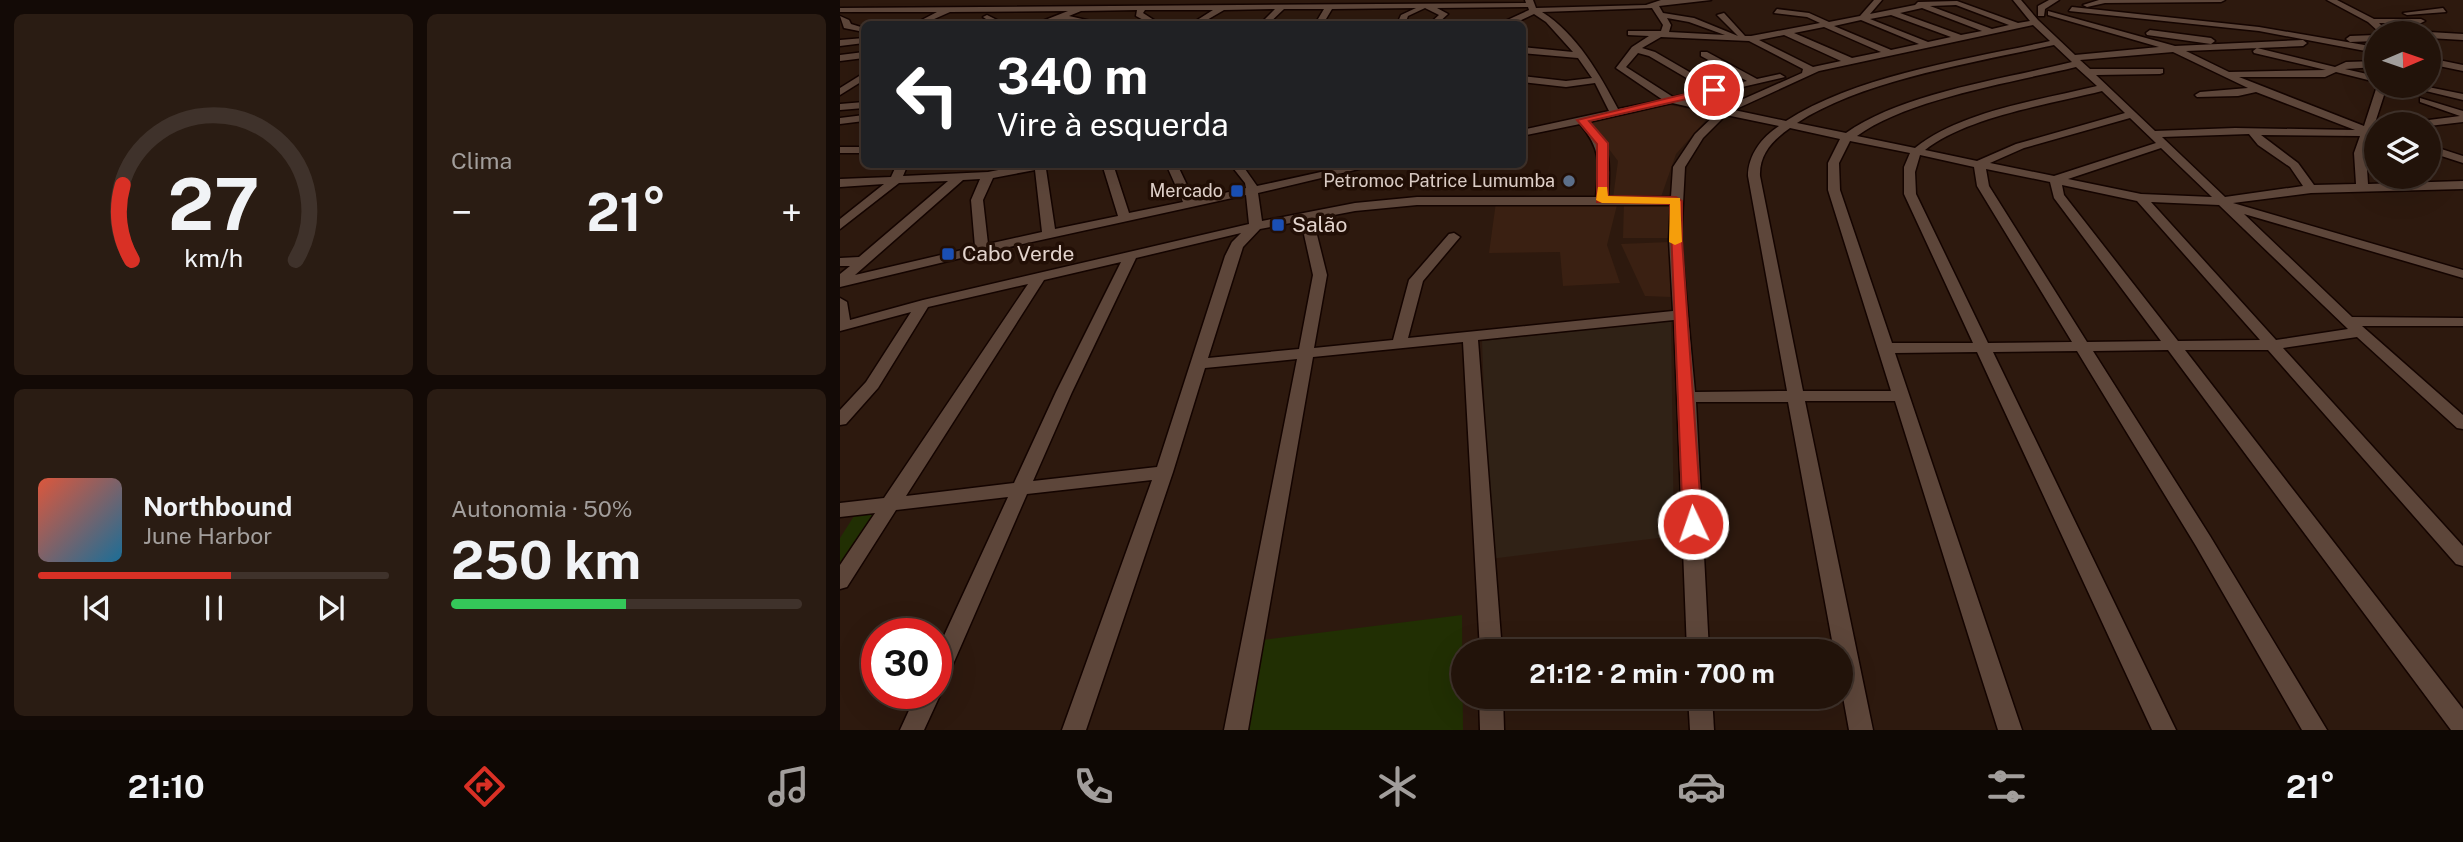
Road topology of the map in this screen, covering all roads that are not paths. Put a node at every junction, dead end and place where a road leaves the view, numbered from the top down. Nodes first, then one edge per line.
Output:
1 (881, 0) edge
2 (1041, 0) edge
3 (1552, 0) edge
4 (1604, 0) edge
5 (1707, 0) edge
6 (1781, 0) edge
7 (1878, 0) edge
8 (1905, 0) edge
9 (2017, 0) edge
10 (2055, 0) edge
11 (2206, 0) edge
12 (2221, 0) edge
13 (2331, 0) edge
14 (1668, 1) edge
15 (2118, 1) edge
16 (1926, 3) edge
17 (1139, 4) edge
18 (1327, 4) edge
19 (1423, 4) edge
20 (1228, 5) edge
21 (1531, 6) edge
22 (1655, 6) junction
23 (1083, 7) junction
24 (1282, 7) junction
25 (1032, 8) junction
26 (950, 9) junction
27 (1593, 9) junction
28 (2072, 9) junction
29 (2444, 10) dead end
30 (1777, 11) junction
31 (841, 12) edge
32 (1891, 12) junction
33 (1662, 15) junction
34 (1721, 15) dead end
35 (2039, 16) junction
36 (1063, 17) junction
37 (1862, 18) junction
38 (924, 21) edge
39 (1049, 21) edge
40 (1088, 21) edge
41 (1151, 21) edge
42 (1200, 21) edge
43 (1267, 21) edge
44 (1320, 21) edge
45 (1402, 21) edge
46 (1437, 21) edge
47 (1509, 21) edge
48 (2373, 21) edge
49 (2417, 21) edge
50 (1828, 25) junction
51 (2017, 25) junction
52 (844, 28) edge
53 (2109, 29) junction
54 (1798, 30) junction
55 (1990, 31) junction
56 (1631, 33) dead end
57 (1786, 33) junction
58 (1661, 36) junction
59 (2441, 36) edge
60 (2463, 37) edge
61 (1960, 38) junction
62 (1746, 39) junction
63 (2364, 39) edge
64 (861, 41) edge
65 (2058, 42) junction
66 (2327, 42) junction
67 (840, 43) edge
68 (1928, 45) junction
69 (2238, 47) junction
70 (2364, 48) edge
71 (2175, 49) junction
72 (1635, 50) junction
73 (1526, 51) edge
74 (1539, 53) junction
75 (1890, 53) junction
76 (1704, 54) dead end
77 (861, 55) edge
78 (1582, 57) junction
79 (840, 58) edge
80 (1531, 61) dead end
81 (1850, 61) junction
82 (2441, 63) edge
83 (2082, 64) junction
84 (2364, 64) edge
85 (2441, 66) edge
86 (2463, 68) edge
87 (1812, 69) junction
88 (2333, 69) junction
89 (2160, 71) dead end
90 (2225, 74) junction
91 (840, 76) edge
92 (861, 77) edge
93 (1526, 79) edge
94 (2364, 79) edge
95 (1599, 80) junction
96 (2463, 80) edge
97 (1755, 82) junction
98 (2334, 82) dead end
99 (840, 83) edge
100 (2364, 83) edge
101 (2105, 87) junction
102 (2256, 89) junction
103 (1714, 90) junction
104 (840, 92) edge
105 (2441, 92) edge
106 (2200, 95) dead end
107 (2463, 97) edge
108 (1670, 100) junction
109 (2423, 100) dead end
110 (861, 105) edge
111 (840, 107) edge
112 (1724, 111) junction
113 (1615, 112) junction
114 (2133, 114) junction
115 (2463, 117) edge
116 (861, 118) edge
117 (1582, 120) junction
118 (840, 121) edge
119 (2449, 121) junction
120 (2441, 122) edge
121 (1789, 125) junction
122 (2463, 127) edge
123 (2364, 129) edge
124 (1526, 131) edge
125 (2252, 131) junction
126 (2364, 133) edge
127 (1847, 137) junction
128 (2159, 139) junction
129 (2364, 147) edge
130 (840, 150) edge
131 (861, 150) edge
132 (1916, 152) junction
133 (2441, 152) edge
134 (2463, 160) edge
135 (1979, 164) junction
136 (902, 168) edge
137 (1034, 168) edge
138 (1047, 168) edge
139 (1108, 168) edge
140 (1173, 168) edge
141 (1238, 168) edge
142 (1263, 168) edge
143 (1355, 168) edge
144 (959, 171) edge
145 (988, 175) junction
146 (2055, 180) junction
147 (895, 181) junction
148 (840, 183) edge
149 (2463, 186) edge
150 (1251, 187) junction
151 (2362, 187) junction
152 (2311, 189) junction
153 (2141, 198) junction
154 (1602, 200) junction
155 (1676, 201) junction
156 (2224, 203) junction
157 (1190, 204) junction
158 (1306, 216) junction
159 (1125, 219) junction
160 (840, 225) edge
161 (1256, 226) junction
162 (1049, 235) junction
163 (1454, 237) dead end
164 (1231, 240) junction
165 (982, 249) junction
166 (1130, 257) junction
167 (861, 261) junction
168 (840, 262) edge
169 (2463, 274) edge
170 (1038, 279) junction
171 (840, 282) edge
172 (840, 302) edge
173 (923, 304) junction
174 (2463, 310) edge
175 (1681, 315) junction
176 (2348, 321) junction
177 (2457, 321) edge
178 (842, 327) edge
179 (2360, 332) junction
180 (1470, 337) junction
181 (1399, 345) junction
182 (2270, 345) junction
183 (2176, 347) junction
184 (1884, 348) junction
185 (1983, 348) junction
186 (2081, 348) junction
187 (1306, 353) junction
188 (1199, 364) junction
189 (1900, 396) junction
190 (1687, 397) junction
191 (1798, 397) junction
192 (840, 420) edge
193 (2463, 424) edge
194 (1164, 472) junction
195 (1022, 488) junction
196 (888, 505) junction
197 (840, 510) edge
198 (2463, 559) edge
199 (840, 581) edge
200 (1490, 639) edge
201 (1697, 639) edge
202 (952, 643) edge
203 (922, 709) edge
204 (1492, 709) edge
205 (1701, 709) edge
206 (2463, 727) edge
207 (912, 730) edge
208 (1074, 730) edge
209 (1236, 730) edge
210 (1492, 730) edge
211 (1702, 730) edge
212 (1861, 730) edge
213 (2010, 730) edge
214 (2164, 730) edge
215 (2315, 730) edge

1 - 31 street
2 - 25 street
3 - 21 street
4 - 27 street
5 - 14 street
6 - 30 street
7 - 37 street
8 - 16 street
9 - 35 street
10 - 35 street
11 - 12 street
11 - 15 street
13 - 48 street
14 - 22 street
15 - 28 street
16 - 32 street
16 - 51 street
16 - 55 street
17 - 20 street
17 - 23 street
17 - 41 street
18 - 19 street
18 - 24 street
18 - 44 street
19 - 21 street
19 - 45 street
19 - 46 street
20 - 24 street
20 - 42 street
21 - 27 street
21 - 47 street
21 - 78 street
22 - 27 street
22 - 33 street
23 - 25 street
23 - 36 street
24 - 43 street
25 - 26 street
26 - 31 street
26 - 38 street
28 - 35 street
28 - 66 street
29 - 49 street
30 - 50 street
30 - 54 street
31 - 52 street
32 - 37 street
32 - 61 street
33 - 58 street
33 - 62 street
34 - 62 street
35 - 51 street
35 - 53 street
35 - 65 street
36 - 39 street
36 - 40 street
37 - 50 street
37 - 68 street
50 - 54 street
50 - 75 street
51 - 55 street
53 - 69 street
53 - 71 street
54 - 57 street
55 - 61 street
56 - 58 street
57 - 62 street
57 - 81 street
58 - 62 street
58 - 72 street
59 - 60 street
61 - 68 street
62 - 87 street
63 - 66 street
64 - 67 street
65 - 83 street
65 - 121 street
66 - 69 street
66 - 70 street
68 - 75 street
69 - 71 street
69 - 88 street
71 - 83 street
71 - 90 street
72 - 103 street
72 - 108 street
73 - 74 street
74 - 78 street
74 - 80 street
75 - 81 street
76 - 97 street
77 - 79 street
78 - 95 street
81 - 87 street
82 - 86 street
83 - 89 street
83 - 101 street
83 - 127 street
84 - 88 street
85 - 96 street
87 - 97 street
87 - 112 street
88 - 90 street
88 - 94 street
90 - 102 street
91 - 92 street
92 - 99 street
92 - 104 street
93 - 95 street
95 - 113 street
97 - 103 street
98 - 100 street
101 - 114 street
101 - 132 street
102 - 106 street
102 - 123 street
103 - 108 street
105 - 107 street
108 - 112 street
108 - 113 street
109 - 115 street
110 - 111 street
112 - 121 street
112 - 155 street
113 - 117 street
114 - 128 street
114 - 135 street
115 - 119 street
116 - 118 street
117 - 124 street
117 - 154 street
119 - 120 street
119 - 122 street
121 - 127 street
121 - 191 street
125 - 126 street
125 - 128 street
125 - 152 street
127 - 132 street
127 - 184 street
128 - 146 street
128 - 156 street
129 - 151 street
130 - 131 street
132 - 135 street
132 - 185 street
133 - 134 street
135 - 146 street
135 - 186 street
136 - 147 street
137 - 145 street
138 - 162 street
139 - 159 street
140 - 157 street
141 - 150 street
142 - 150 street
143 - 150 street
144 - 145 street
144 - 147 street
144 - 167 street
145 - 165 street
146 - 153 street
146 - 183 street
147 - 148 street
147 - 160 street
149 - 151 street
150 - 157 street
150 - 161 street
151 - 152 street
152 - 156 street
153 - 156 street
153 - 182 street
154 - 155 street
154 - 158 street
155 - 175 street
156 - 169 street
156 - 176 street
157 - 159 street
158 - 161 street
158 - 187 street
159 - 162 street
161 - 164 street
162 - 165 street
163 - 181 street
164 - 166 street
164 - 188 street
165 - 171 street
166 - 170 street
166 - 195 street
167 - 168 street
167 - 171 street
170 - 173 street
170 - 196 street
172 - 178 street
173 - 178 street
173 - 192 street
174 - 177 street
175 - 180 street
175 - 190 street
176 - 177 street
176 - 179 street
179 - 182 street
179 - 193 street
180 - 181 street
180 - 200 street
181 - 187 street
182 - 183 street
182 - 198 street
183 - 186 street
183 - 206 street
184 - 185 street
184 - 189 street
185 - 186 street
185 - 214 street
186 - 215 street
187 - 188 street
187 - 209 street
188 - 194 street
189 - 191 street
189 - 213 street
190 - 191 street
190 - 201 street
191 - 212 street
194 - 195 street
194 - 208 street
195 - 196 street
195 - 202 street
196 - 197 street
196 - 199 street
203 - 207 street
204 - 210 street
205 - 211 street

